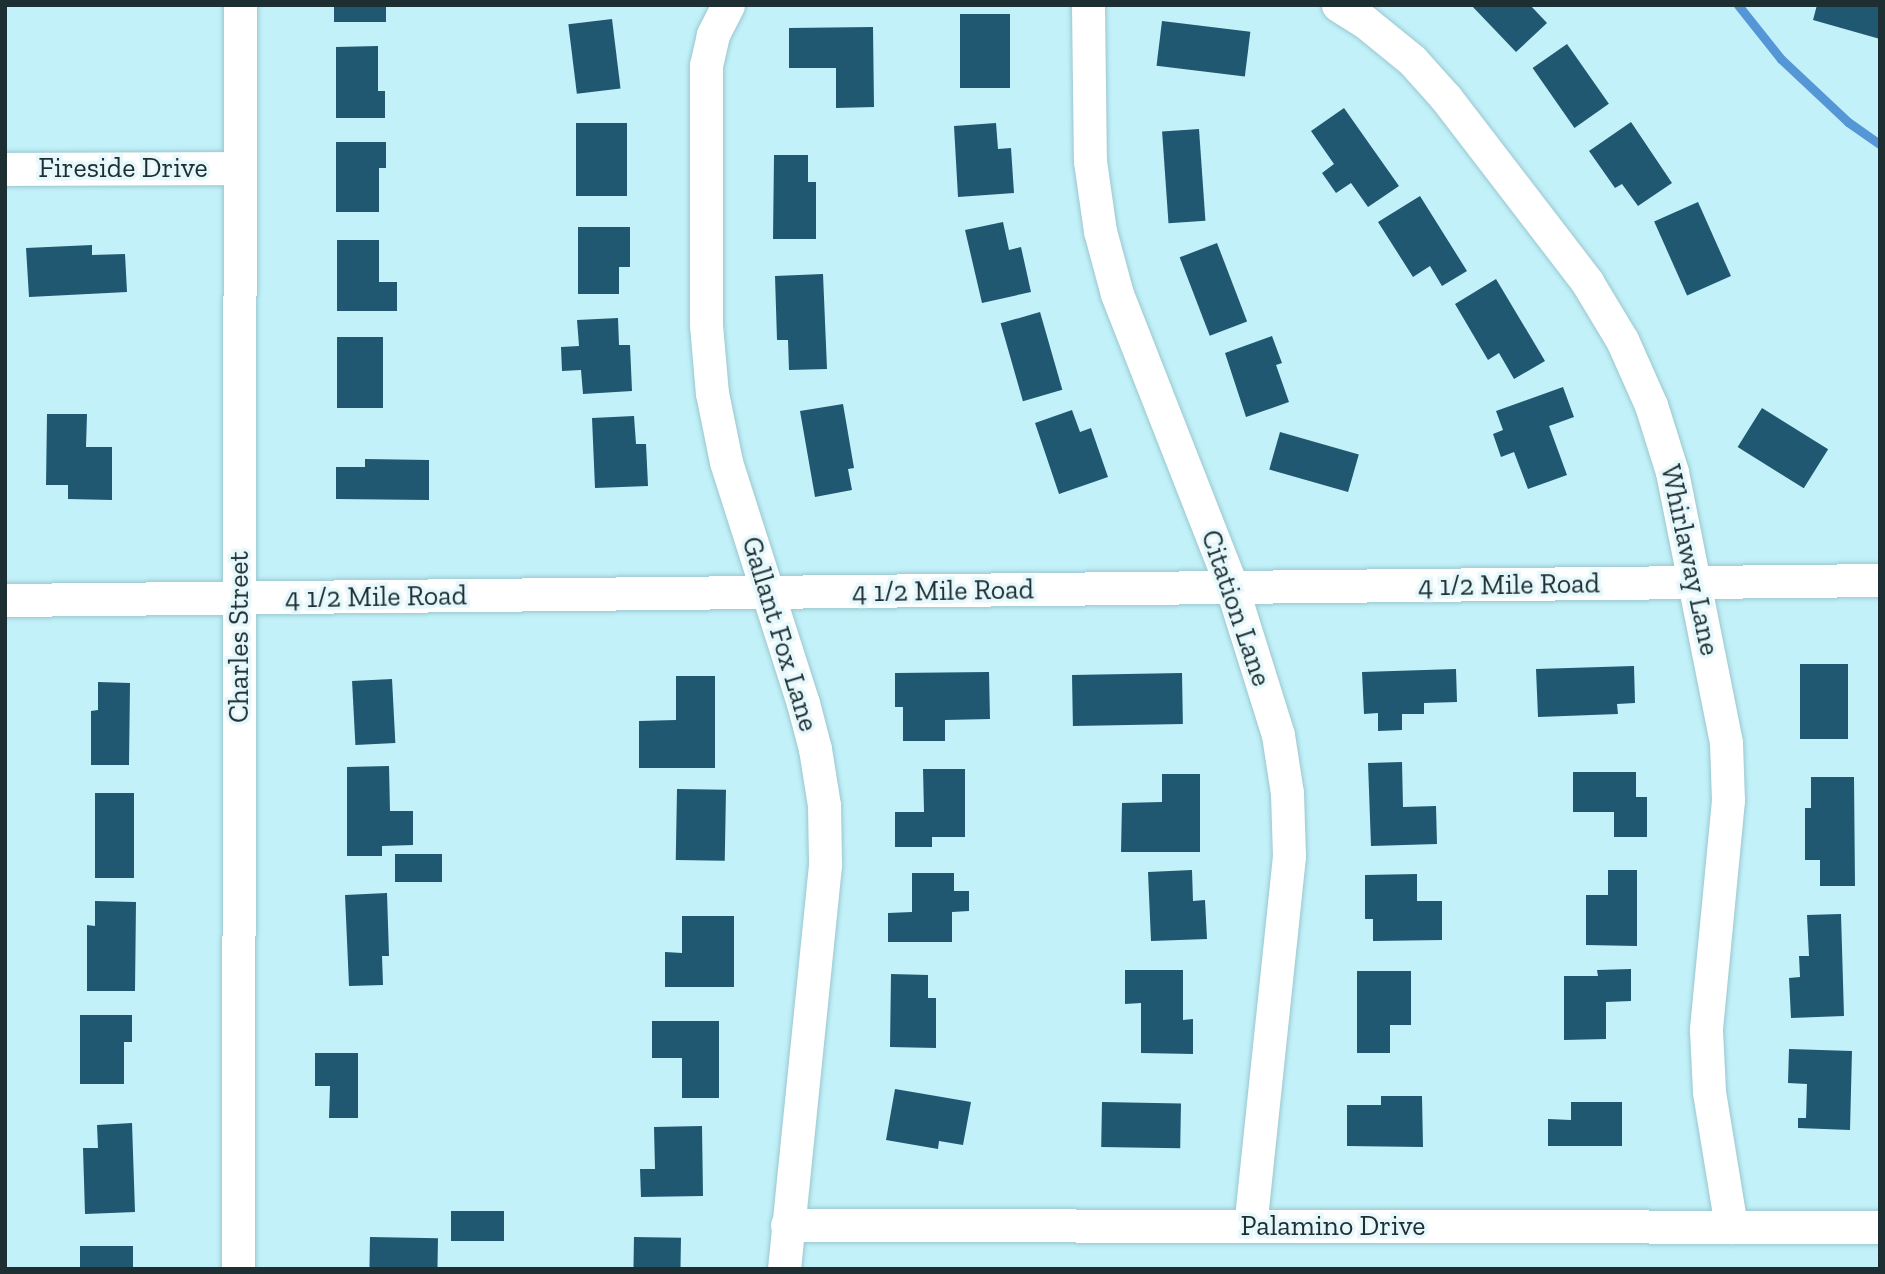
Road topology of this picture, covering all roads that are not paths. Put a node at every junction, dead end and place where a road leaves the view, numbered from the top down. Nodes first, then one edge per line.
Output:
1 (240, 5) edge
2 (729, 5) edge
3 (1088, 5) edge
4 (1338, 5) edge
5 (240, 168) junction
6 (5, 169) edge
7 (1880, 580) edge
8 (1696, 583) junction
9 (1232, 588) junction
10 (768, 593) junction
11 (239, 598) junction
12 (5, 600) edge
13 (787, 1225) junction
14 (1251, 1226) junction
15 (1731, 1227) junction
16 (1880, 1227) edge
17 (238, 1269) edge
18 (784, 1269) edge

1 - 5 street, Charles Street
2 - 10 street, Gallant Fox Lane
3 - 9 street, Citation Lane
4 - 8 street, Whirlaway Lane
5 - 6 street, Fireside Drive
5 - 11 street, Charles Street
7 - 8 street, 4 1/2 Mile Road
8 - 9 street, 4 1/2 Mile Road
8 - 15 street, Whirlaway Lane
9 - 10 street, 4 1/2 Mile Road
9 - 14 street, Citation Lane
10 - 11 street, 4 1/2 Mile Road
10 - 13 street, Gallant Fox Lane
11 - 12 street, 4 1/2 Mile Road
11 - 17 street, Charles Street
13 - 14 street, Palamino Drive
13 - 18 street, Gallant Fox Lane
14 - 15 street, Palamino Drive
15 - 16 street, Palamino Drive

